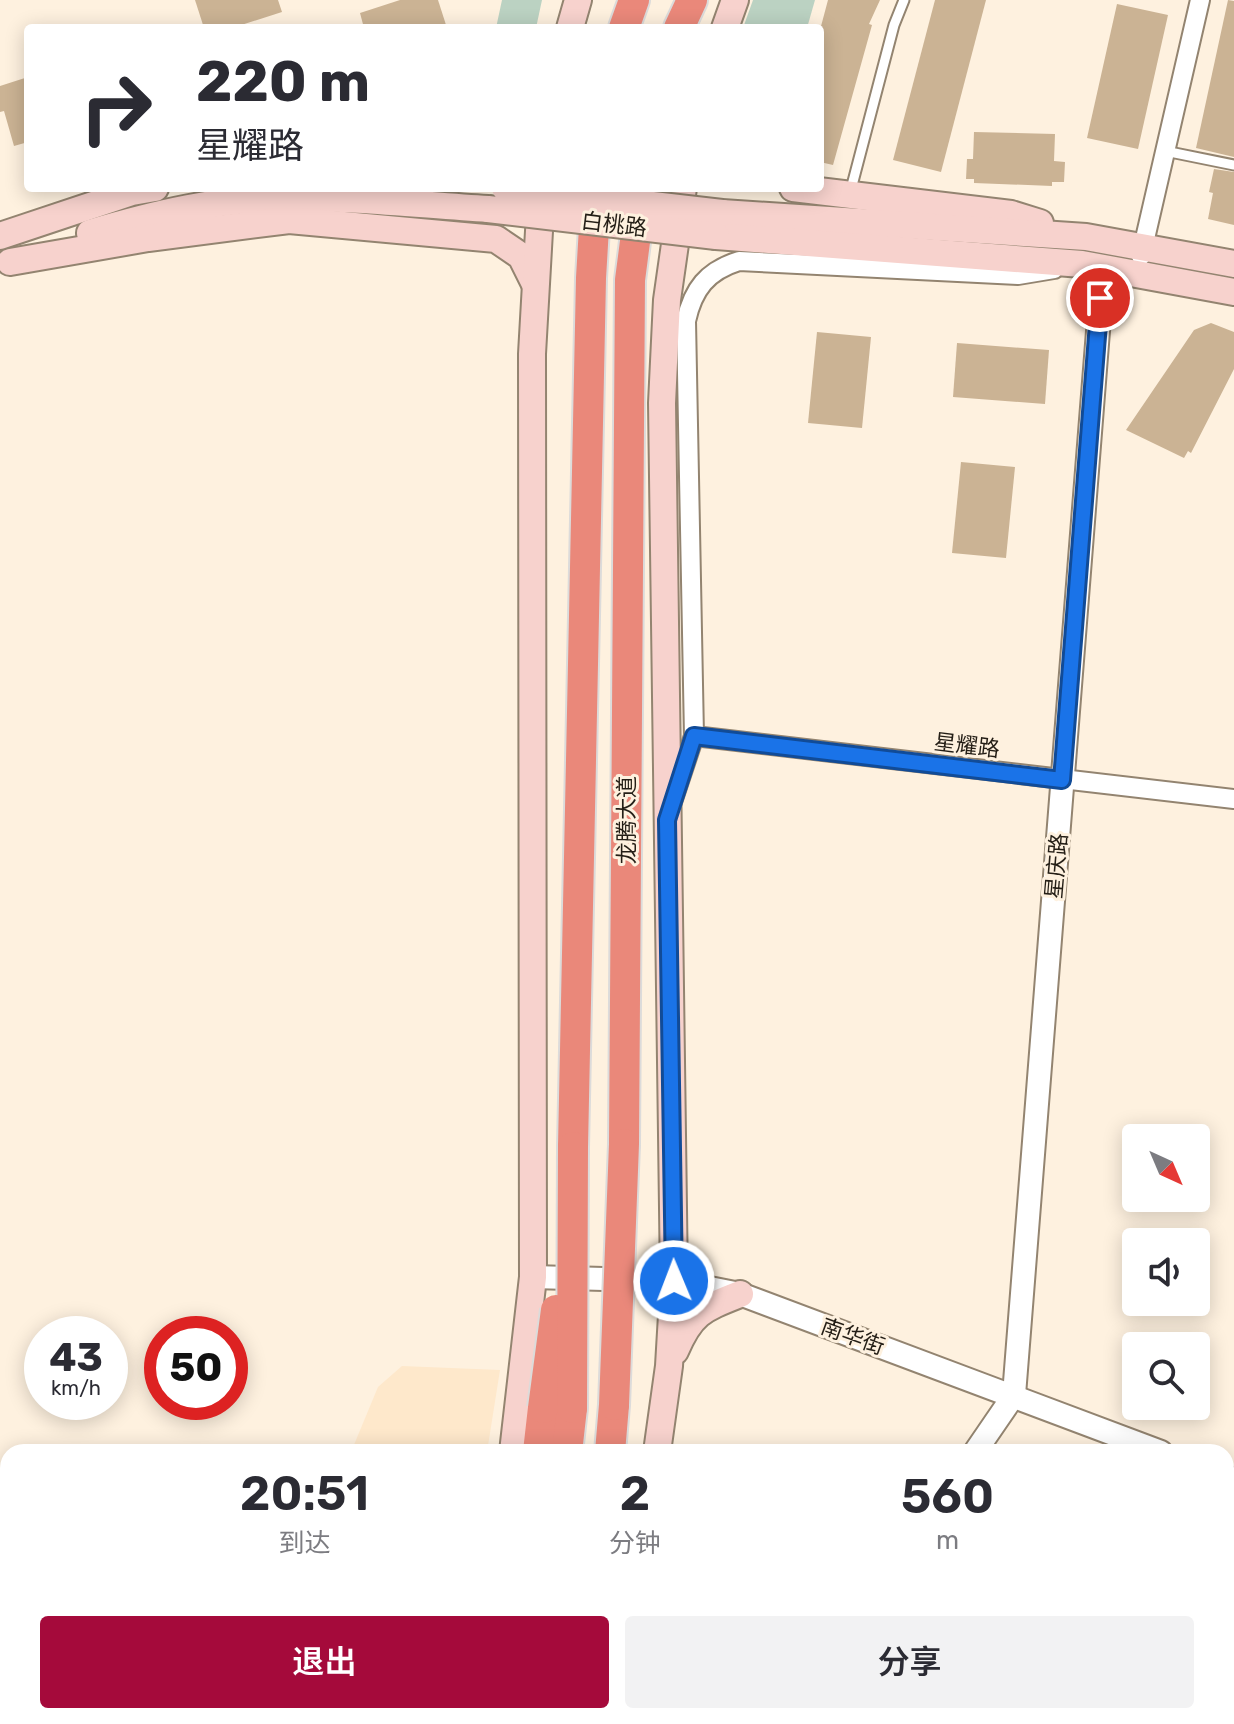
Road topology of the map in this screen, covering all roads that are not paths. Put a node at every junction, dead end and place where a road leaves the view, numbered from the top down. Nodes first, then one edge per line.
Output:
1 (578, 0) edge
2 (632, 0) edge
3 (685, 0) edge
4 (692, 0) edge
5 (735, 0) edge
6 (904, 0) edge
7 (1200, 0) edge
8 (571, 24) edge
9 (625, 24) edge
10 (679, 24) edge
11 (680, 24) edge
12 (726, 24) edge
13 (1165, 151) junction
14 (1234, 165) edge
15 (82, 192) edge
16 (132, 192) edge
17 (528, 192) edge
18 (541, 192) edge
19 (596, 192) edge
20 (641, 192) edge
21 (682, 192) edge
22 (824, 192) edge
23 (849, 195) junction
24 (719, 225) junction
25 (4, 235) edge
26 (1086, 237) junction
27 (1143, 247) junction
28 (5, 264) edge
29 (1234, 264) edge
30 (1092, 266) junction
31 (1136, 274) junction
32 (536, 285) junction
33 (1234, 292) edge
34 (694, 736) junction
35 (1062, 780) junction
36 (1234, 799) edge
37 (667, 820) junction
38 (533, 1277) junction
39 (674, 1281) junction
40 (740, 1294) junction
41 (669, 1366) junction
42 (1014, 1395) junction
43 (557, 1408) junction
44 (514, 1444) edge
45 (541, 1444) edge
46 (565, 1444) edge
47 (611, 1444) edge
48 (658, 1444) edge
49 (980, 1444) edge
50 (1140, 1444) edge

1 - 8 main road
2 - 9 highway
3 - 10 highway
4 - 11 highway
5 - 12 main road
6 - 23 lane
7 - 13 street
13 - 14 lane
13 - 27 street
15 - 25 main road
16 - 25 main road
17 - 24 main road, 白桃路, bridge
18 - 32 main road
19 - 43 highway, 龙腾大道, bridge
20 - 47 highway, 龙腾大道, bridge
21 - 37 main road
22 - 23 main road
23 - 26 main road
24 - 26 main road, 白桃路
24 - 28 main road, 白桃路, bridge
24 - 30 main road, 白桃路
26 - 27 main road, 白桃路
27 - 29 main road, 白桃路
27 - 31 street
28 - 32 main road
30 - 31 main road, 白桃路
30 - 34 street
30 - 35 street, 星庆路
31 - 33 main road, 白桃路
32 - 38 main road
34 - 35 street, 星耀路
34 - 37 street
35 - 36 street, 星耀路
35 - 42 street, 星庆路
37 - 39 main road
38 - 39 street, 南华街
38 - 44 main road
39 - 40 street, 南华街
39 - 41 main road
40 - 41 main road
40 - 42 street, 南华街
41 - 48 main road
42 - 49 street, 星庆路
42 - 50 street, 南华街
43 - 45 highway
43 - 46 highway

